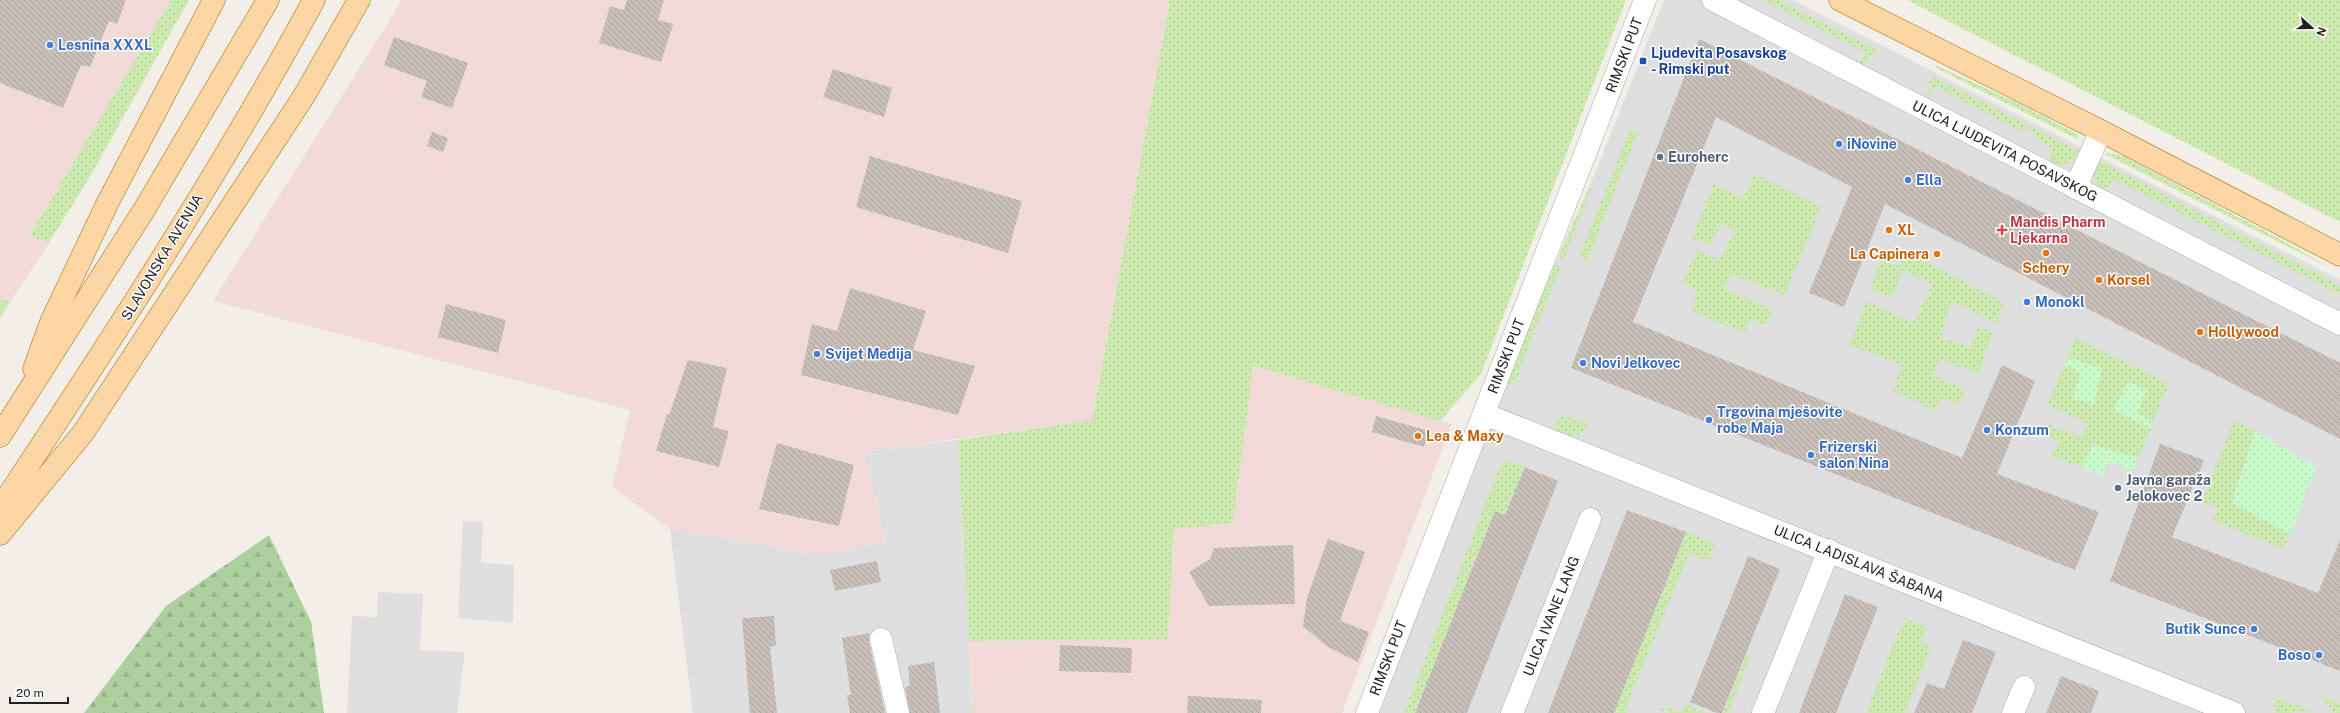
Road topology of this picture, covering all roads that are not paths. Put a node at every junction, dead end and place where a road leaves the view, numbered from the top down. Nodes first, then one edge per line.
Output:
1 (214, 0) edge
2 (268, 0) edge
3 (314, 0) edge
4 (359, 0) edge
5 (1645, 0) edge
6 (1713, 0) edge
7 (1840, 0) edge
8 (2101, 131) junction
9 (2075, 188) junction
10 (2340, 255) edge
11 (2340, 324) edge
12 (24, 400) junction
13 (1484, 414) junction
14 (0, 436) edge
15 (0, 508) edge
16 (1590, 518) dead end
17 (0, 534) edge
18 (1829, 550) junction
19 (881, 639) dead end
20 (2024, 687) dead end
21 (898, 713) edge
22 (1367, 713) edge
23 (1512, 713) edge
24 (1763, 713) edge
25 (2013, 713) edge
26 (2234, 713) edge

1 - 12 main road
2 - 12 main road
3 - 15 main road, SLAVONSKA AVENIJA
4 - 17 main road
5 - 13 street, RIMSKI PUT
6 - 9 street, ULICA LJUDEVITA POSAVSKOG
7 - 8 main road
8 - 9 street
8 - 10 main road
9 - 11 street, ULICA LJUDEVITA POSAVSKOG
12 - 14 main road
13 - 18 street, ULICA LADISLAVA ŠABANA
13 - 22 street, RIMSKI PUT
16 - 23 street, ULICA IVANE LANG
18 - 24 street
18 - 26 street, ULICA LADISLAVA ŠABANA
19 - 21 street
20 - 25 street

